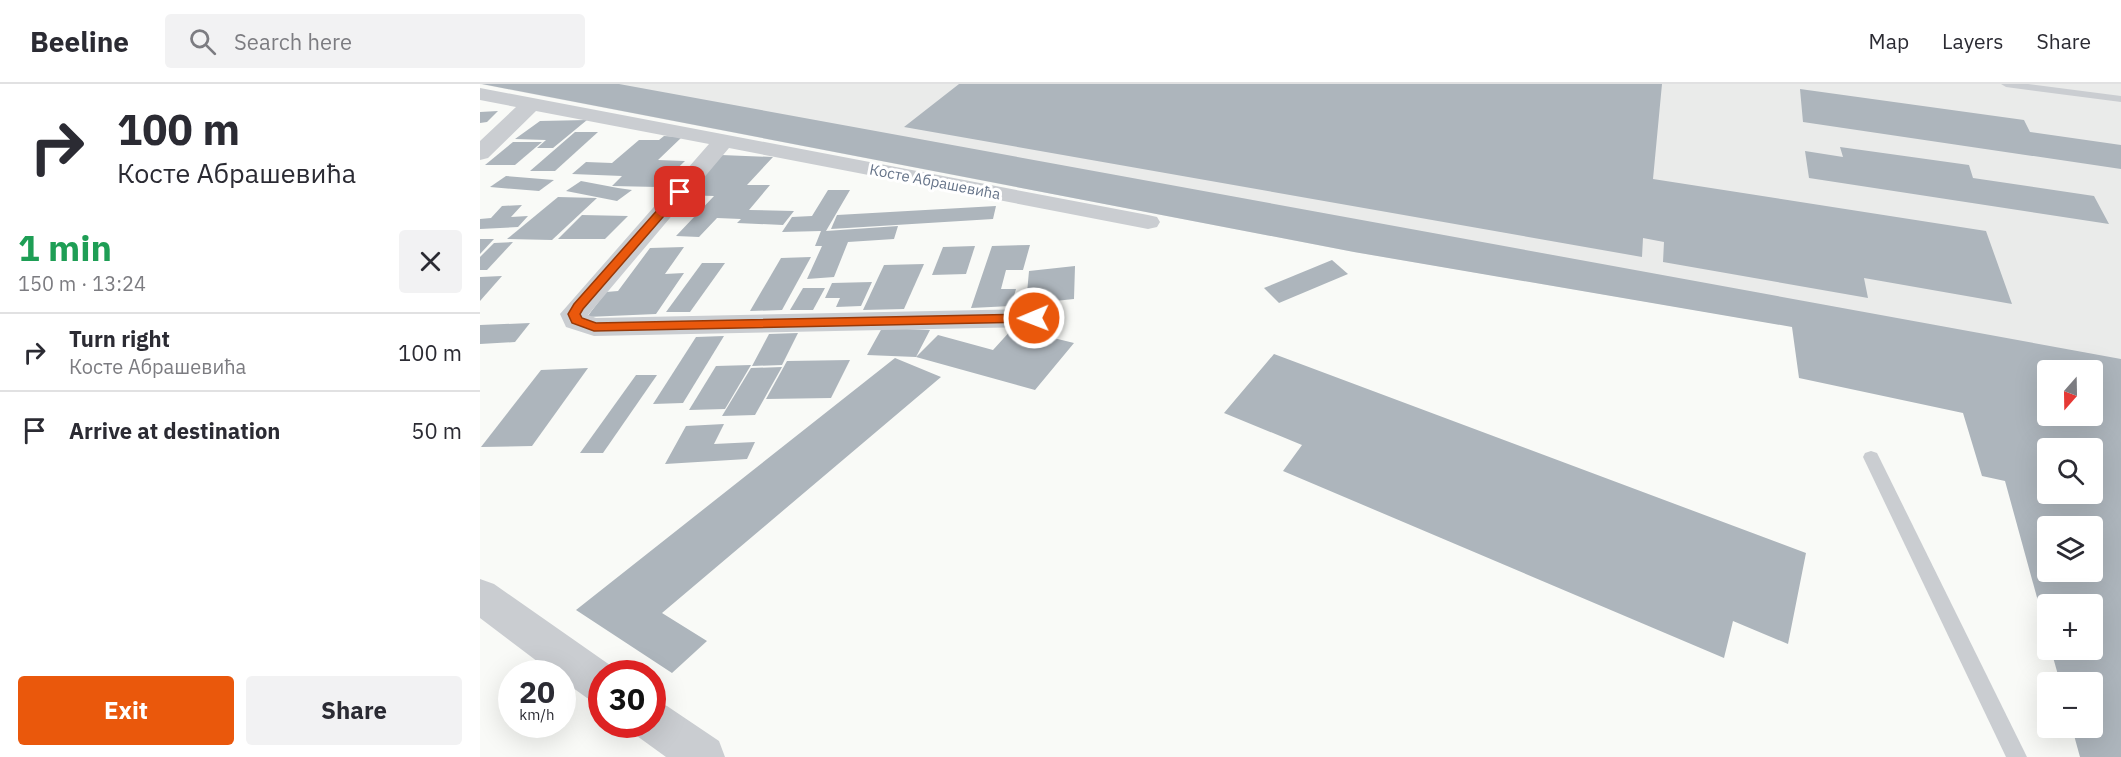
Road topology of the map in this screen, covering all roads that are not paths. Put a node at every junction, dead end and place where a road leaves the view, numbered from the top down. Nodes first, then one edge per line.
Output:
1 (2006, 84) edge
2 (480, 94) edge
3 (2121, 99) edge
4 (531, 104) junction
5 (723, 142) junction
6 (480, 153) edge
7 (1148, 222) dead end
8 (1034, 318) dead end
9 (1871, 457) dead end
10 (480, 596) edge
11 (588, 674) edge
12 (666, 731) edge
13 (703, 757) edge
14 (2017, 757) edge

1 - 3 lane
2 - 4 street, Косте Абрашевића
4 - 5 street, Косте Абрашевића
4 - 6 street
5 - 7 street, Косте Абрашевића
5 - 8 street
9 - 14 lane
10 - 11 street
12 - 13 street

